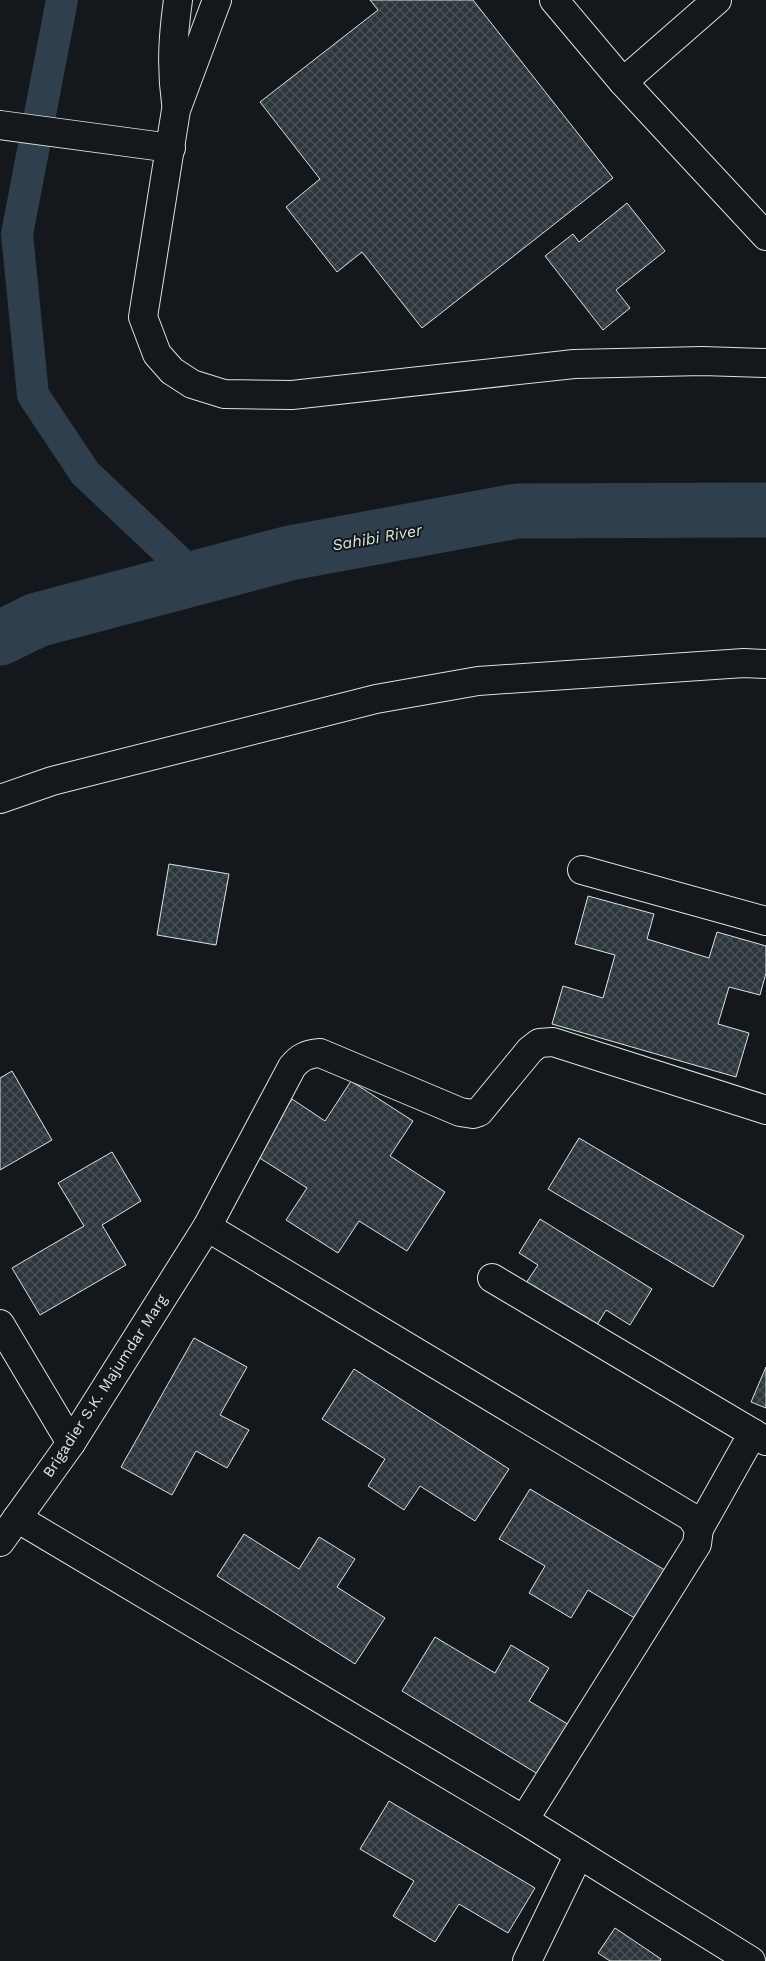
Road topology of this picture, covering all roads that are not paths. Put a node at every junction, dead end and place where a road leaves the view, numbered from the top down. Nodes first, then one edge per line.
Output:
1 (178, 0) edge
2 (217, 0) edge
3 (554, 0) edge
4 (717, 0) edge
5 (623, 82) junction
6 (176, 110) junction
7 (0, 125) edge
8 (160, 146) junction
9 (766, 236) edge
10 (766, 363) edge
11 (766, 664) edge
12 (0, 799) edge
13 (582, 870) dead end
14 (766, 921) edge
15 (766, 1110) edge
16 (207, 1227) junction
17 (492, 1278) dead end
18 (0, 1324) edge
19 (759, 1437) edge
20 (71, 1443) junction
21 (17, 1518) junction
22 (699, 1529) junction
23 (0, 1542) edge
24 (524, 1820) junction
25 (579, 1854) junction
26 (527, 1961) edge
27 (752, 1961) edge

1 - 6 street
2 - 6 street
3 - 5 street
4 - 5 street
5 - 9 street
6 - 8 street
7 - 8 street
8 - 10 street
11 - 12 street
13 - 14 street
15 - 16 street, Brigadier S.K. Majumdar Marg
16 - 20 street, Brigadier S.K. Majumdar Marg
16 - 22 street
17 - 19 street
18 - 20 street
19 - 22 street
20 - 21 street, Brigadier S.K. Majumdar Marg
21 - 23 street, Brigadier S.K. Majumdar Marg
21 - 24 street
22 - 24 street
24 - 25 street
25 - 26 street
25 - 27 street

